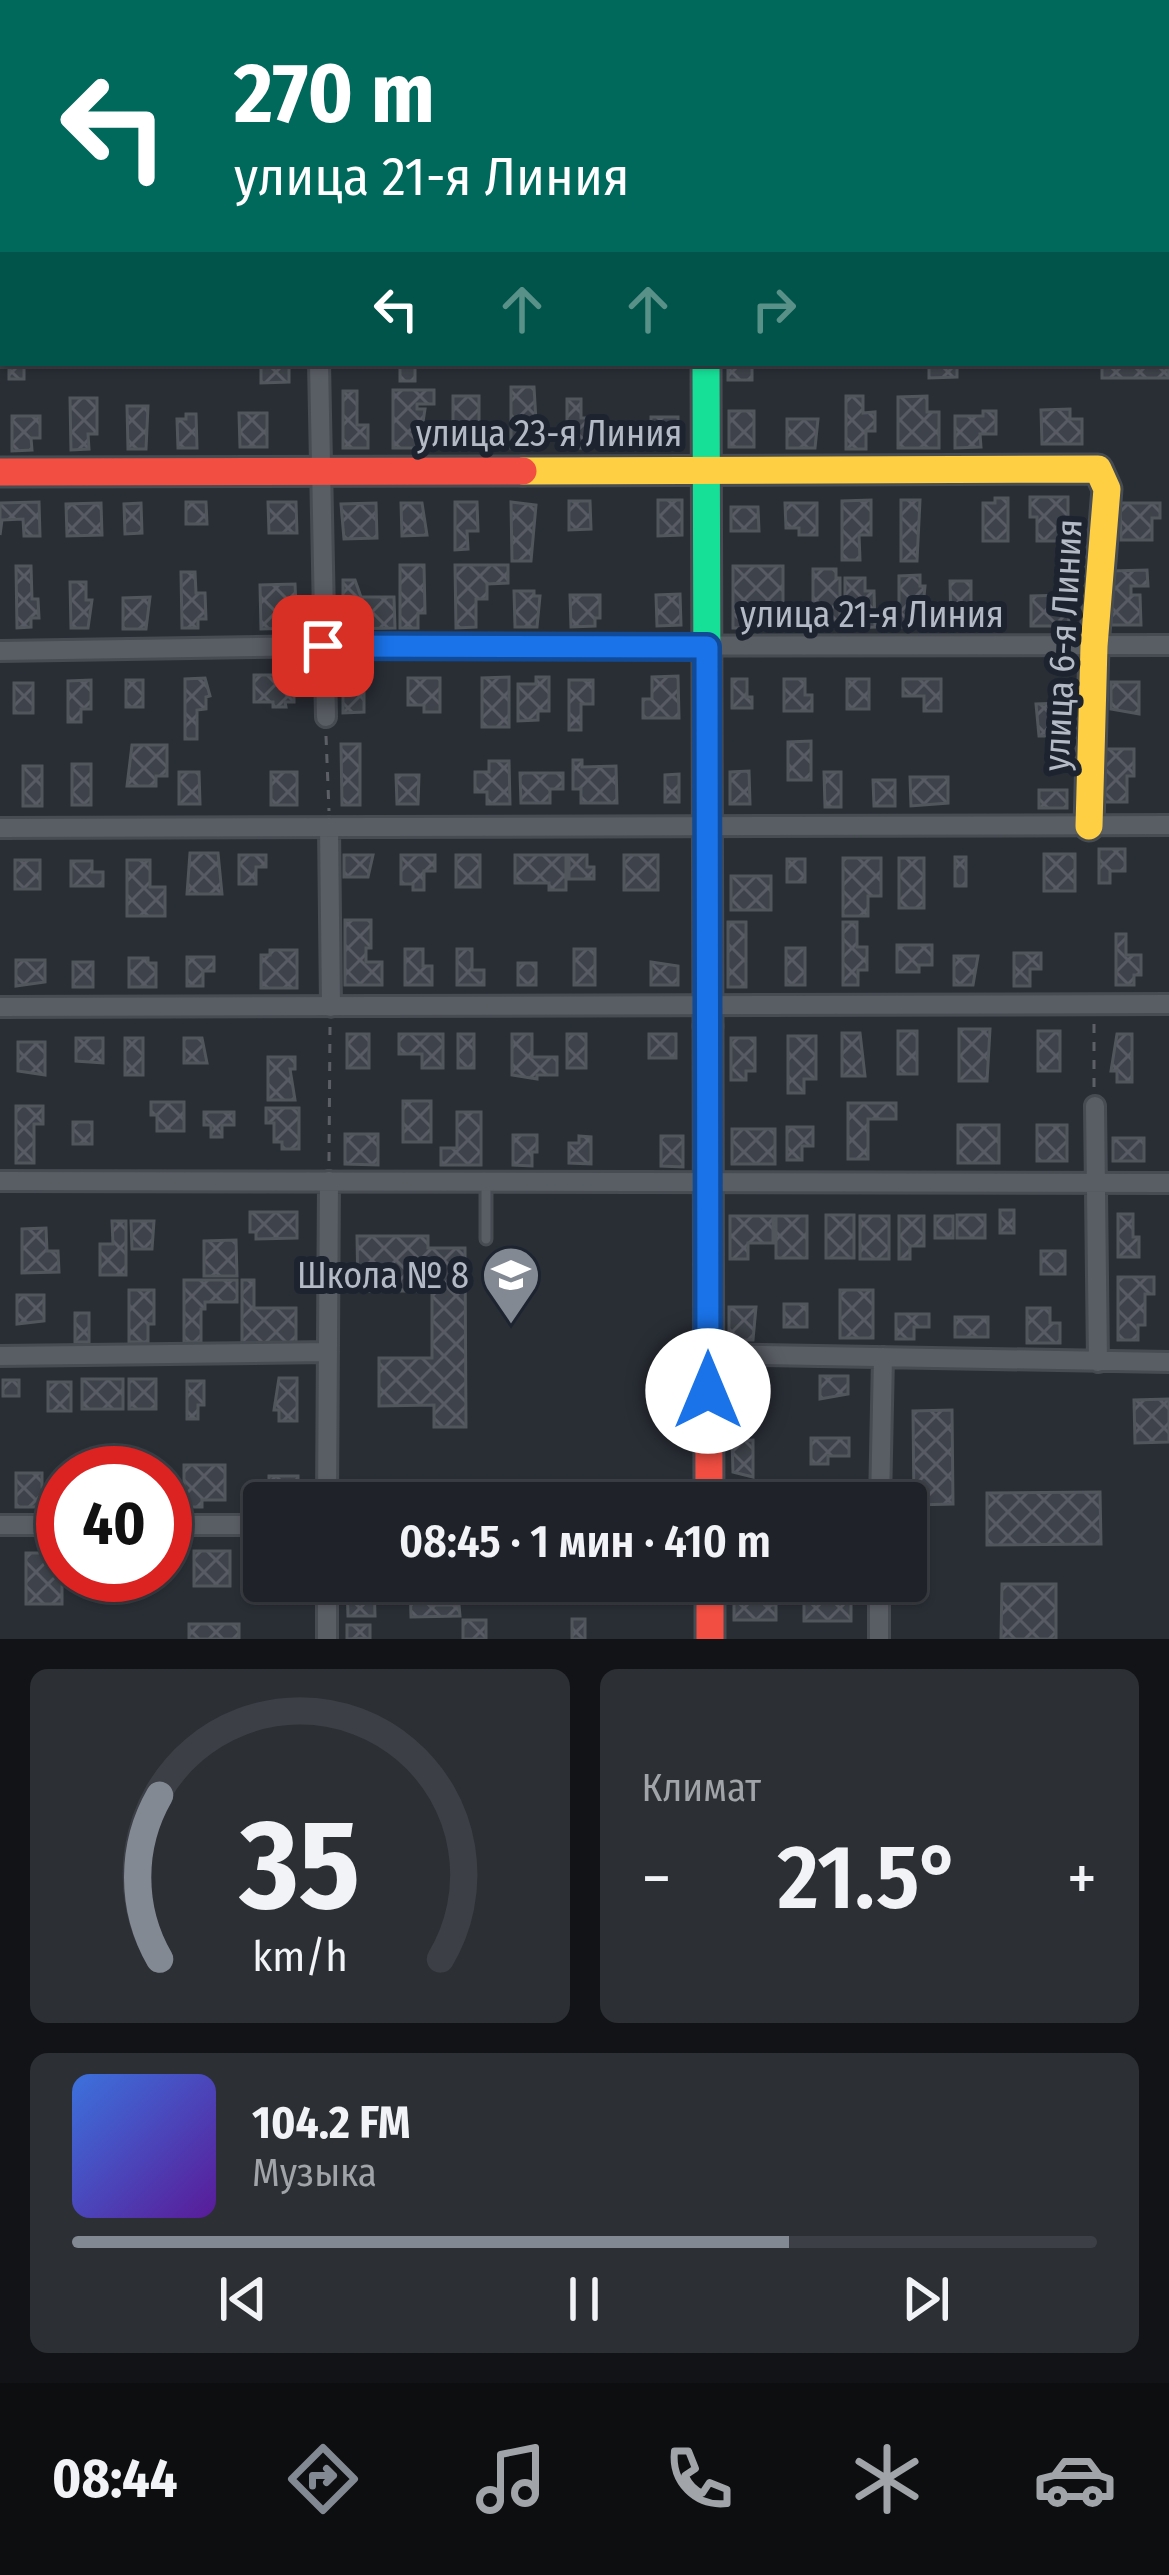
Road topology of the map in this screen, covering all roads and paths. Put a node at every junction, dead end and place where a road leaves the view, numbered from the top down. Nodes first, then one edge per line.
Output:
1 (319, 366) edge
2 (706, 366) edge
3 (706, 469) junction
4 (1098, 469) joint
5 (320, 470) junction
6 (0, 472) edge
7 (1169, 645) edge
8 (323, 646) junction
9 (1094, 646) junction
10 (707, 647) junction
11 (0, 651) edge
12 (326, 717) joint
13 (706, 825) junction
14 (1169, 825) edge
15 (1089, 826) junction
16 (329, 827) junction
17 (0, 829) edge
18 (1169, 1004) edge
19 (706, 1005) junction
20 (1093, 1005) junction
21 (0, 1007) edge
22 (331, 1007) junction
23 (1094, 1106) joint
24 (706, 1180) junction
25 (0, 1181) edge
26 (329, 1181) junction
27 (486, 1181) junction
28 (1096, 1183) junction
29 (1169, 1184) edge
30 (486, 1239) dead end
31 (328, 1352) junction
32 (708, 1354) junction
33 (0, 1356) edge
34 (884, 1357) junction
35 (1098, 1362) junction
36 (1169, 1362) edge
37 (327, 1482) edge
38 (709, 1482) edge
39 (881, 1482) edge
40 (0, 1525) edge
41 (36, 1525) edge
42 (192, 1525) edge
43 (243, 1525) edge
44 (327, 1602) edge
45 (710, 1602) edge
46 (879, 1602) edge
47 (327, 1639) edge
48 (710, 1639) edge
49 (879, 1639) edge

1 - 5 street
2 - 3 street
3 - 4 street, улица 23-я Линия
3 - 5 street, улица 23-я Линия
3 - 10 street
4 - 9 street, улица 6-я Линия
5 - 6 street, улица 23-я Линия
5 - 8 street
7 - 9 street, улица 21-я Линия
8 - 10 street, улица 21-я Линия
8 - 11 street, улица 21-я Линия
8 - 12 street
9 - 10 street, улица 21-я Линия
9 - 15 street, улица 6-я Линия
10 - 13 street
12 - 16 path
13 - 15 street
13 - 16 street
13 - 19 street
14 - 15 street
16 - 17 street
16 - 22 street
18 - 20 street
19 - 20 street
19 - 22 street
19 - 24 street
20 - 23 path
21 - 22 street
22 - 26 path
23 - 28 street
24 - 27 street
24 - 28 street
24 - 32 street
25 - 26 street
26 - 27 street
26 - 31 street
27 - 30 lane
28 - 29 street
28 - 35 street
31 - 33 street
31 - 37 street
32 - 34 street
32 - 38 street
34 - 35 street
34 - 39 street
35 - 36 street
40 - 41 street
42 - 43 street
44 - 47 street
45 - 48 street
46 - 49 street

